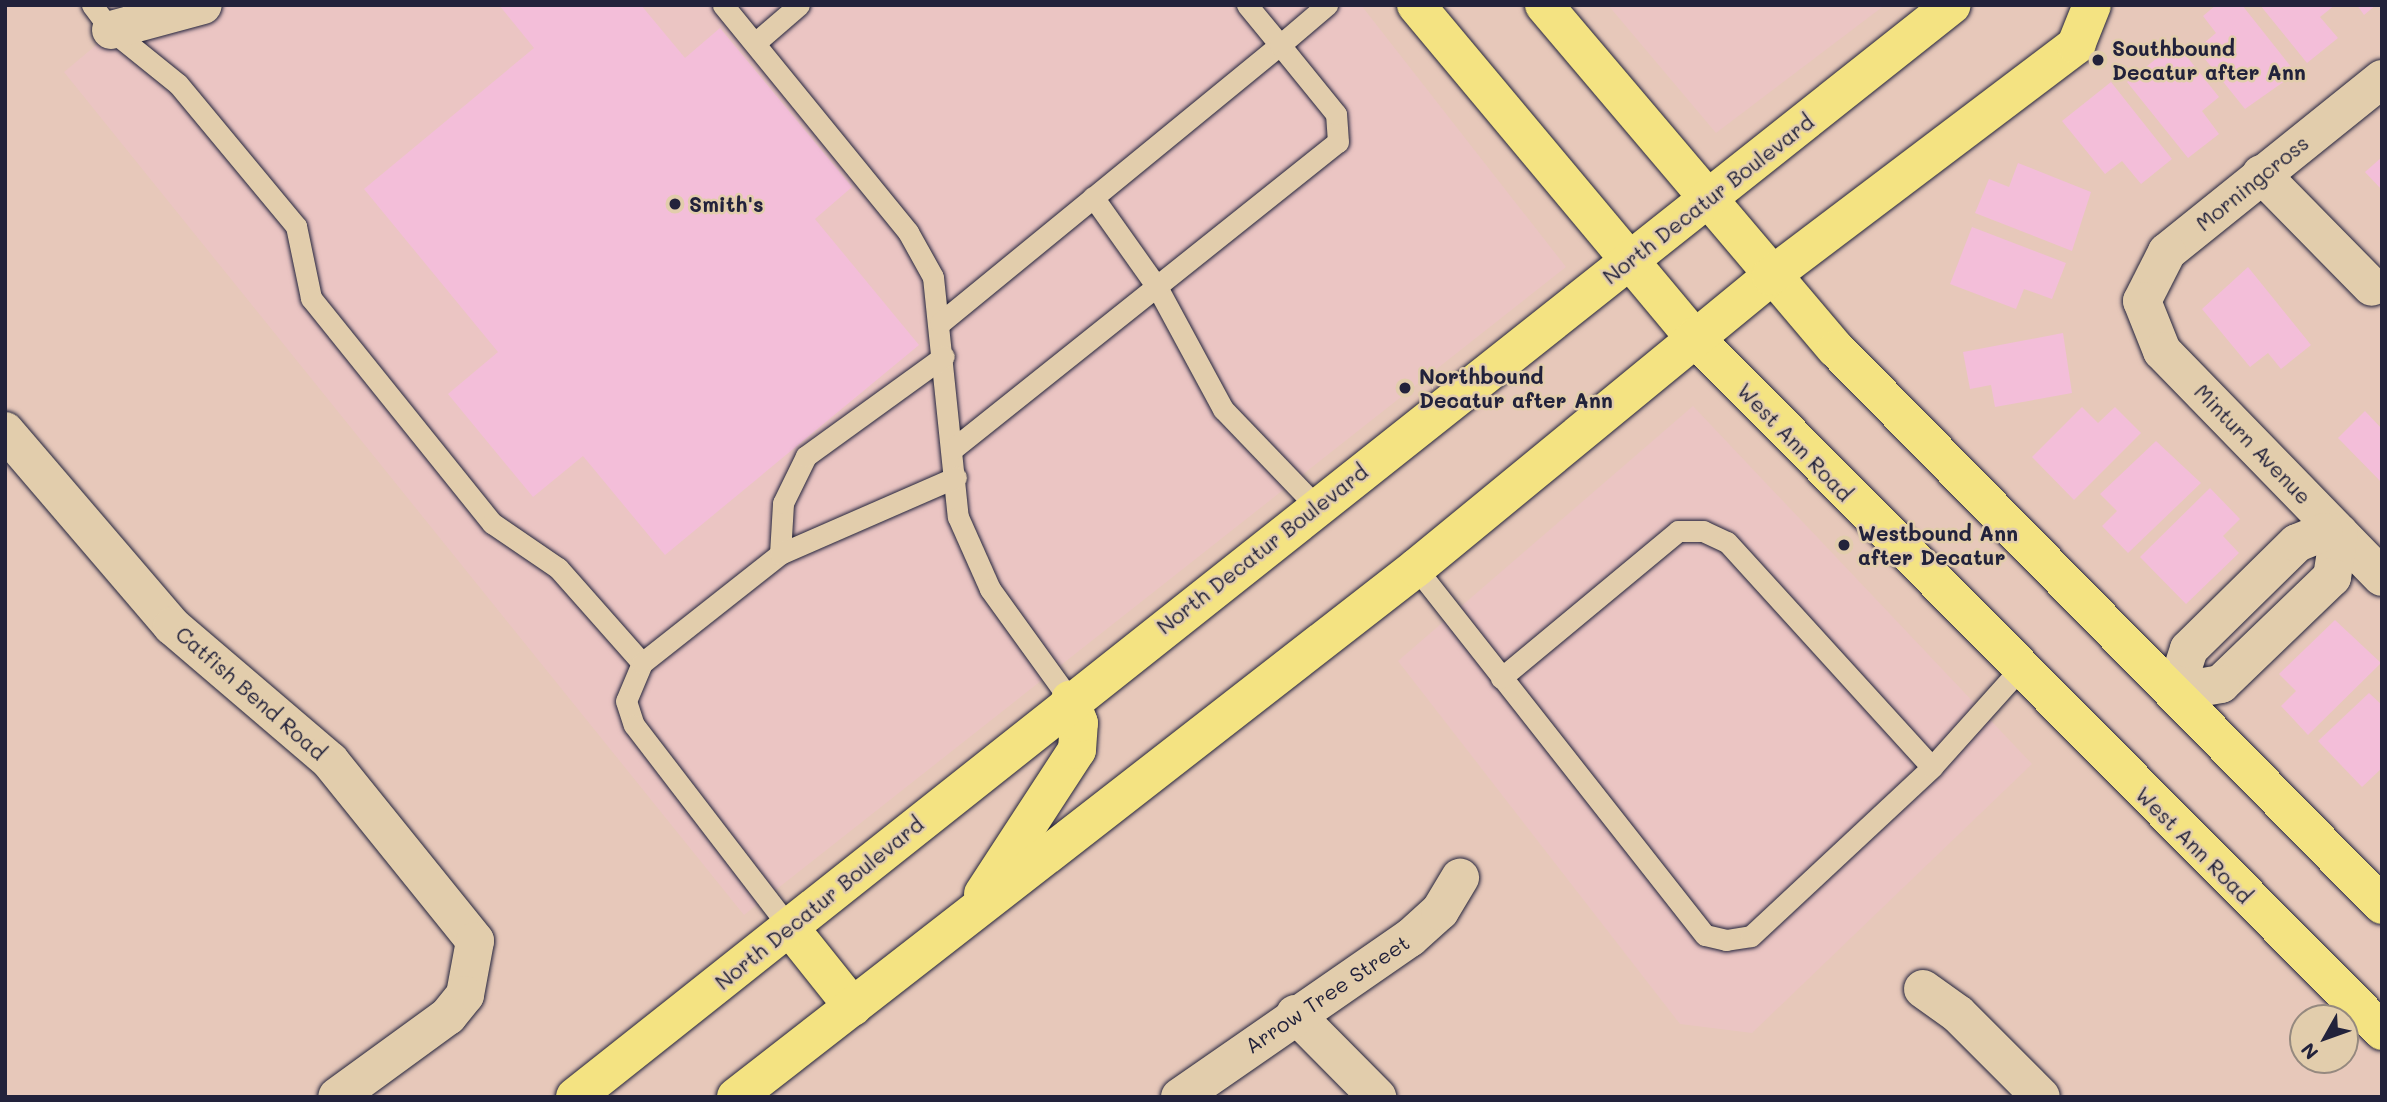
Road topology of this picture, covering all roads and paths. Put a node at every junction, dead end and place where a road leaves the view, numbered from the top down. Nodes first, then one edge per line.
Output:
1 (202, 5) edge
2 (723, 5) edge
3 (799, 5) edge
4 (1247, 5) edge
5 (1327, 5) edge
6 (1416, 5) edge
7 (1544, 5) edge
8 (1952, 5) edge
9 (2092, 5) edge
10 (102, 18) edge
11 (755, 43) junction
12 (1280, 45) junction
13 (2382, 79) edge
14 (2261, 174) junction
15 (1093, 197) junction
16 (1706, 200) junction
17 (1628, 261) junction
18 (1771, 276) junction
19 (1157, 287) junction
20 (2372, 287) dead end
21 (2142, 301) joint
22 (940, 323) junction
23 (1694, 337) junction
24 (944, 356) junction
25 (5, 431) edge
26 (954, 448) junction
27 (956, 477) junction
28 (1316, 506) junction
29 (2339, 533) junction
30 (780, 554) junction
31 (1416, 568) junction
32 (2382, 578) edge
33 (642, 663) junction
34 (2019, 670) junction
35 (1501, 678) junction
36 (2175, 692) junction
37 (1070, 700) junction
38 (1932, 766) junction
39 (1460, 878) dead end
40 (2382, 905) edge
41 (972, 914) junction
42 (790, 928) junction
43 (1923, 989) dead end
44 (853, 1007) junction
45 (1295, 1014) junction
46 (2382, 1031) edge
47 (337, 1097) edge
48 (575, 1097) edge
49 (736, 1097) edge
50 (1180, 1097) edge
51 (1377, 1097) edge
52 (2041, 1097) edge

1 - 10 street
2 - 11 lane
3 - 11 lane
4 - 12 lane
5 - 12 lane
6 - 17 main road, West Ann Road
7 - 16 main road
8 - 16 main road, North Decatur Boulevard
9 - 18 main road
10 - 33 lane
11 - 22 lane
12 - 15 lane
12 - 19 lane
13 - 14 street, Morningcross
14 - 20 street
14 - 21 street, Morningcross
15 - 19 lane
15 - 22 lane
16 - 17 main road, North Decatur Boulevard
16 - 18 main road
17 - 23 main road, West Ann Road
17 - 28 main road, North Decatur Boulevard
18 - 23 main road
18 - 36 main road
19 - 26 lane
19 - 28 lane
21 - 29 street, Minturn Avenue
22 - 24 lane
23 - 31 main road
23 - 34 main road, West Ann Road
24 - 26 lane
24 - 30 lane
25 - 47 street, Catfish Bend Road
26 - 27 lane
27 - 30 lane
27 - 37 lane
28 - 37 main road, North Decatur Boulevard
29 - 32 street, Minturn Avenue
29 - 36 street
30 - 33 lane
31 - 35 lane
31 - 41 main road
33 - 42 lane
34 - 38 lane
34 - 46 main road, West Ann Road
35 - 38 lane
35 - 38 lane
36 - 40 main road
37 - 41 main road
37 - 42 main road, North Decatur Boulevard
39 - 45 street, Arrow Tree Street
41 - 44 main road
42 - 44 main road
42 - 48 main road, North Decatur Boulevard
43 - 52 street
44 - 49 main road
45 - 50 street, Arrow Tree Street
45 - 51 street

